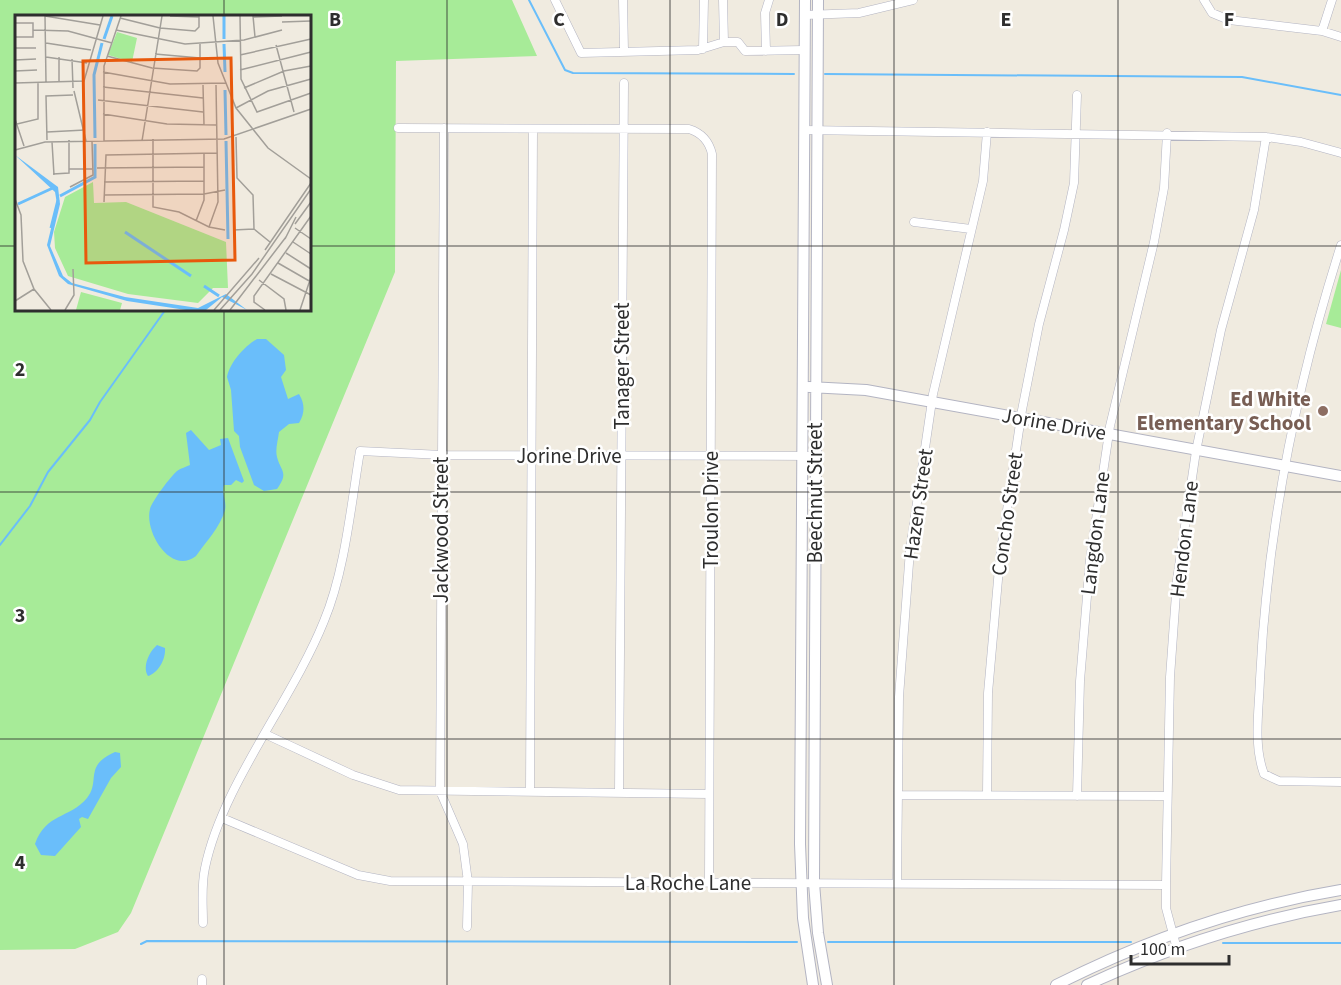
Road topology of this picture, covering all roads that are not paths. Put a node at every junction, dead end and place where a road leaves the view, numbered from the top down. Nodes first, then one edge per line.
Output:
1 (555, 0) edge
2 (623, 0) edge
3 (704, 0) edge
4 (723, 0) edge
5 (770, 0) edge
6 (805, 0) edge
7 (818, 0) edge
8 (878, 0) edge
9 (913, 0) edge
10 (1204, 0) edge
11 (1332, 0) edge
12 (878, 10) junction
13 (805, 15) junction
14 (818, 15) junction
15 (1322, 31) junction
16 (1341, 37) edge
17 (724, 42) junction
18 (703, 49) junction
19 (804, 50) junction
20 (624, 51) junction
21 (766, 51) junction
22 (624, 83) dead end
23 (1077, 95) dead end
24 (398, 128) dead end
25 (444, 128) junction
26 (533, 129) junction
27 (624, 129) junction
28 (804, 130) junction
29 (818, 130) junction
30 (987, 132) junction
31 (1077, 133) junction
32 (1167, 134) junction
33 (1266, 137) junction
34 (1341, 153) edge
35 (914, 222) dead end
36 (971, 229) junction
37 (1341, 245) edge
38 (803, 258) junction
39 (817, 258) junction
40 (802, 387) junction
41 (816, 387) junction
42 (932, 402) junction
43 (1021, 418) junction
44 (1109, 434) junction
45 (1196, 451) junction
46 (442, 455) junction
47 (531, 455) junction
48 (621, 456) junction
49 (711, 456) junction
50 (801, 456) junction
51 (815, 456) junction
52 (1285, 466) junction
53 (1341, 476) edge
54 (801, 595) junction
55 (814, 595) junction
56 (265, 734) junction
57 (800, 748) junction
58 (814, 748) junction
59 (1341, 782) edge
60 (440, 791) junction
61 (530, 792) junction
62 (619, 793) junction
63 (710, 794) junction
64 (898, 795) junction
65 (987, 795) junction
66 (1077, 796) junction
67 (1166, 796) junction
68 (222, 818) junction
69 (468, 882) junction
70 (709, 882) junction
71 (801, 883) junction
72 (814, 883) junction
73 (897, 883) junction
74 (1166, 885) junction
75 (1341, 890) edge
76 (1308, 895) junction
77 (1341, 905) edge
78 (1311, 910) junction
79 (203, 923) dead end
80 (467, 927) dead end
81 (1173, 934) junction
82 (1177, 949) junction
83 (813, 985) edge
84 (827, 985) edge
85 (1056, 985) edge
86 (1087, 985) edge

1 - 20 street
2 - 20 street
3 - 18 street
4 - 17 street
5 - 21 street
6 - 13 main road, Beechnut Street
7 - 14 main road, Beechnut Street
8 - 12 street
9 - 12 street
10 - 15 street
11 - 15 street
12 - 14 street
13 - 14 street
13 - 19 main road, Beechnut Street
14 - 29 main road, Beechnut Street
15 - 16 street
17 - 18 street
17 - 21 street
18 - 20 street
19 - 21 street
19 - 28 main road, Beechnut Street
22 - 27 street, Tanager Street
23 - 31 street, Concho Street
24 - 25 street
25 - 26 street
25 - 46 street, Jackwood Street
26 - 27 street
26 - 47 street
27 - 48 street, Tanager Street
27 - 49 street, Troulon Drive
28 - 29 street
28 - 38 main road, Beechnut Street
29 - 30 street
29 - 39 main road, Beechnut Street
30 - 31 street
30 - 36 street, Hazen Street
31 - 32 street
31 - 43 street, Concho Street
32 - 33 street
32 - 44 street, Langdon Lane
33 - 34 street
33 - 45 street, Hendon Lane
35 - 36 street
36 - 42 street, Hazen Street
37 - 52 street
38 - 39 main road
38 - 40 main road, Beechnut Street
39 - 41 main road, Beechnut Street
40 - 41 main road, Jorine Drive
40 - 50 main road, Beechnut Street
41 - 42 main road, Jorine Drive
41 - 51 main road, Beechnut Street
42 - 43 main road, Jorine Drive
42 - 64 street, Hazen Street
43 - 44 main road, Jorine Drive
43 - 65 street, Concho Street
44 - 45 main road, Jorine Drive
44 - 66 street, Langdon Lane
45 - 52 main road, Jorine Drive
45 - 67 street, Hendon Lane
46 - 47 street, Jorine Drive
46 - 56 street, Jorine Drive
46 - 60 street, Jackwood Street
47 - 48 street, Jorine Drive
47 - 61 street
48 - 49 street, Jorine Drive
48 - 62 street, Tanager Street
49 - 50 street, Jorine Drive
49 - 63 street, Troulon Drive
50 - 51 street, Jorine Drive
50 - 54 main road, Beechnut Street
51 - 55 main road, Beechnut Street
52 - 53 main road, Jorine Drive
52 - 59 street
54 - 55 main road
54 - 57 main road, Beechnut Street
55 - 58 main road, Beechnut Street
56 - 60 street
56 - 68 street
57 - 58 main road
57 - 71 main road, Beechnut Street
58 - 72 main road, Beechnut Street
60 - 61 street
60 - 69 street, Jackwood Street
61 - 62 street
62 - 63 street
63 - 70 street, Troulon Drive
64 - 65 street
64 - 73 street, Hazen Street
65 - 66 street
66 - 67 street
67 - 74 street, Hendon Lane
68 - 69 street, La Roche Lane
68 - 79 street
69 - 70 street, La Roche Lane
69 - 80 street, Jackwood Street
70 - 71 street, La Roche Lane
71 - 72 street, La Roche Lane
71 - 83 main road, Beechnut Street
72 - 73 street, La Roche Lane
72 - 84 main road, Beechnut Street
73 - 74 street, La Roche Lane
74 - 81 street, Hendon Lane
75 - 76 main road
76 - 78 main road
76 - 81 main road
77 - 78 main road
78 - 82 main road
81 - 82 street, Hendon Lane
81 - 85 main road
82 - 86 main road

